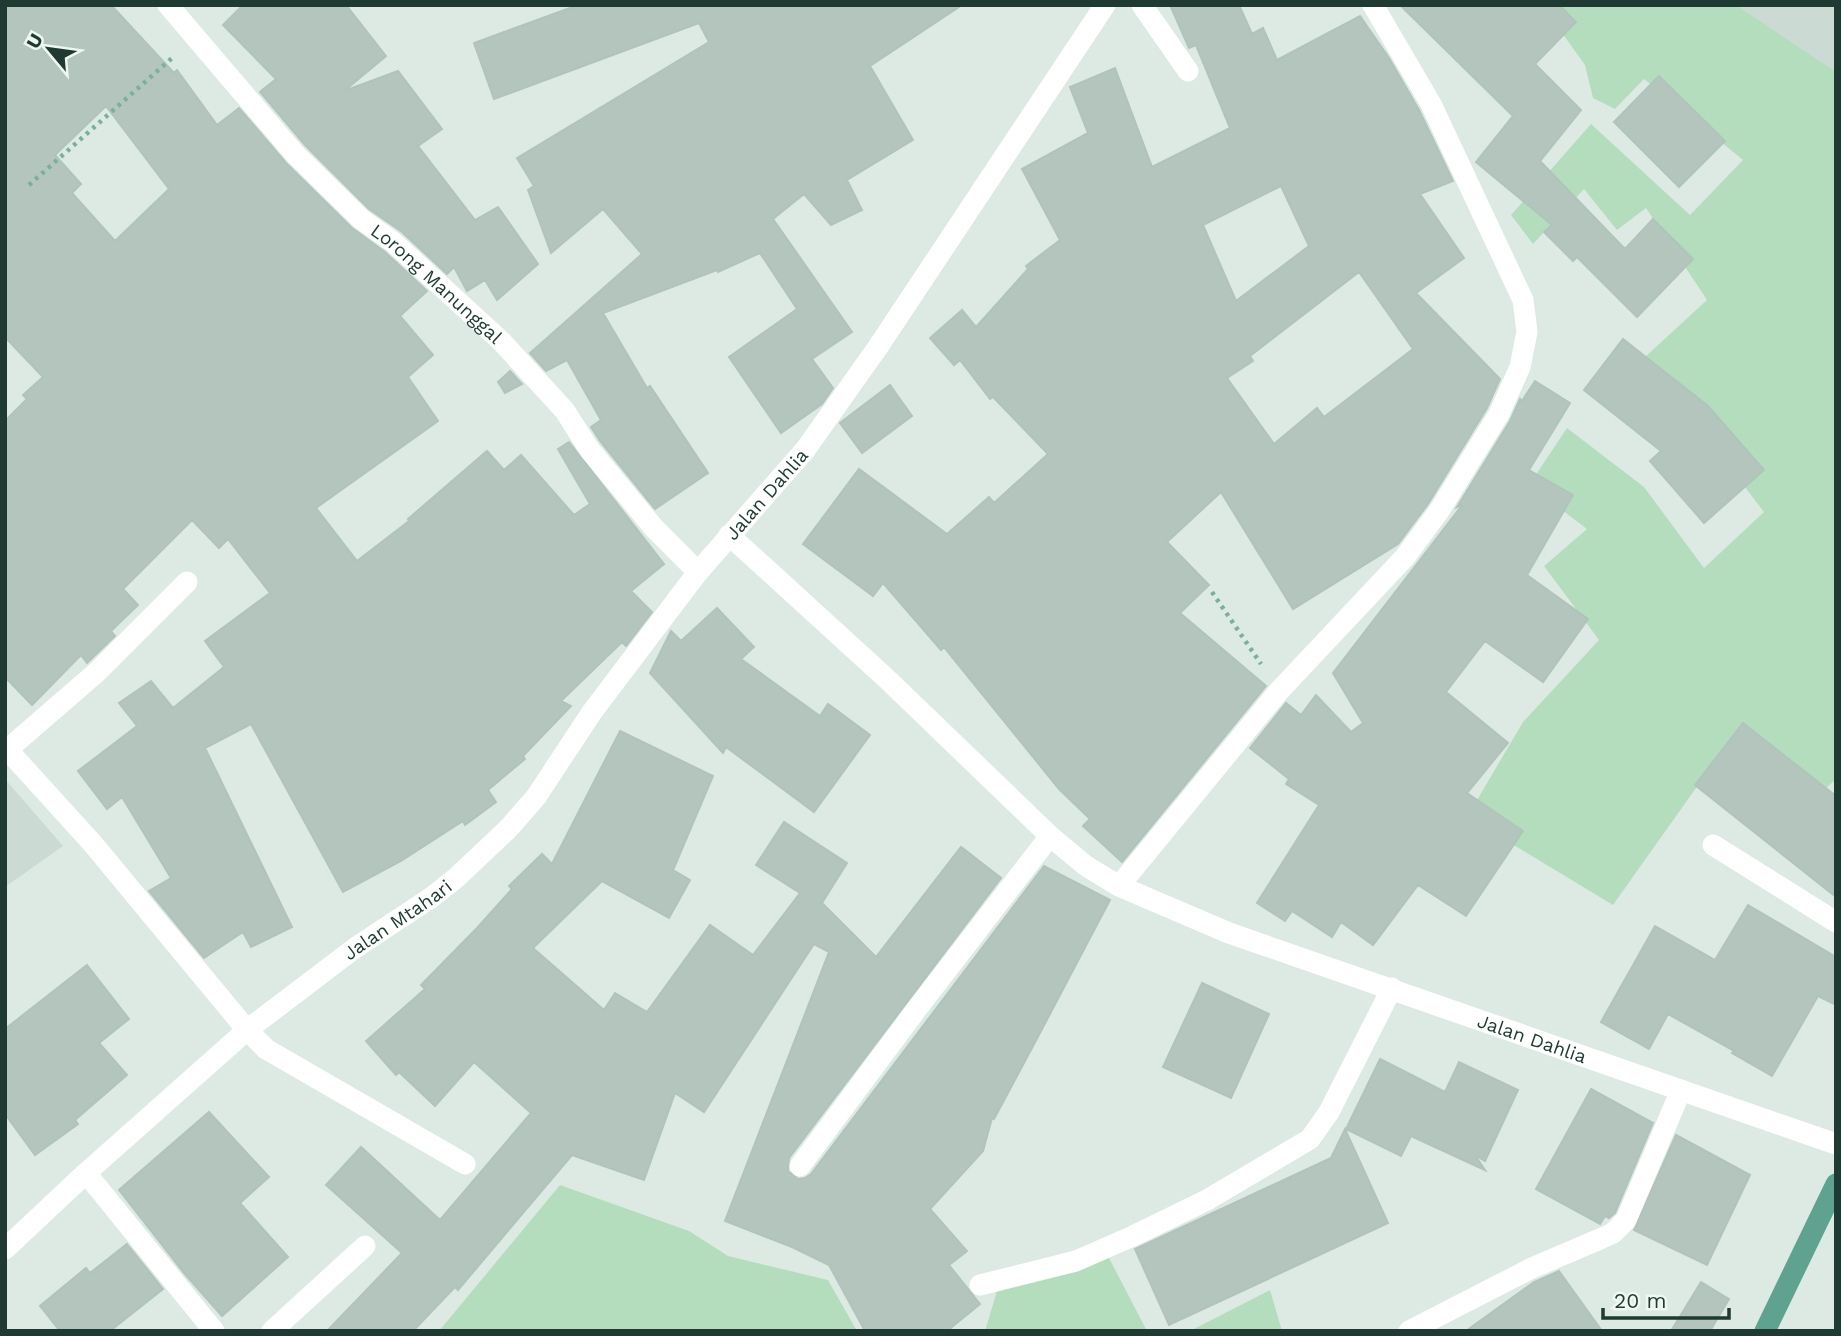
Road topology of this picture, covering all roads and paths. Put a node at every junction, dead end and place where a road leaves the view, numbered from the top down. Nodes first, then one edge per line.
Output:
1 (168, 5) edge
2 (1105, 5) edge
3 (1142, 5) edge
4 (1373, 5) edge
5 (194, 38) junction
6 (1188, 71) dead end
7 (29, 185) dead end
8 (729, 535) junction
9 (698, 572) junction
10 (187, 582) dead end
11 (1212, 592) dead end
12 (1279, 691) junction
13 (6, 748) edge
14 (1051, 836) junction
15 (1713, 845) dead end
16 (1119, 886) junction
17 (1836, 922) edge
18 (1392, 988) junction
19 (247, 1030) junction
20 (1681, 1090) junction
21 (1836, 1144) edge
22 (465, 1164) dead end
23 (800, 1166) dead end
24 (86, 1173) junction
25 (1836, 1184) edge
26 (365, 1246) dead end
27 (5, 1249) edge
28 (980, 1285) dead end
29 (214, 1331) edge
30 (272, 1331) edge
31 (1409, 1331) edge
32 (1765, 1331) edge

1 - 5 street, Lorong Manunggal
2 - 8 street, Jalan Dahlia
3 - 6 street
4 - 12 street
5 - 7 path
5 - 9 street, Lorong Manunggal
8 - 9 street, Jalan Mtahari
8 - 14 street, Jalan Dahlia
9 - 19 street, Jalan Mtahari
10 - 13 street
11 - 12 path
12 - 16 street
13 - 19 street
14 - 16 street, Jalan Dahlia
14 - 23 street
15 - 17 street
16 - 18 street, Jalan Dahlia
18 - 20 street, Jalan Dahlia
18 - 28 street
19 - 22 street
19 - 24 street, Jalan Mtahari
20 - 21 street, Jalan Dahlia
20 - 31 street
24 - 27 street, Jalan Mtahari
24 - 29 street
25 - 32 main road
26 - 30 street

